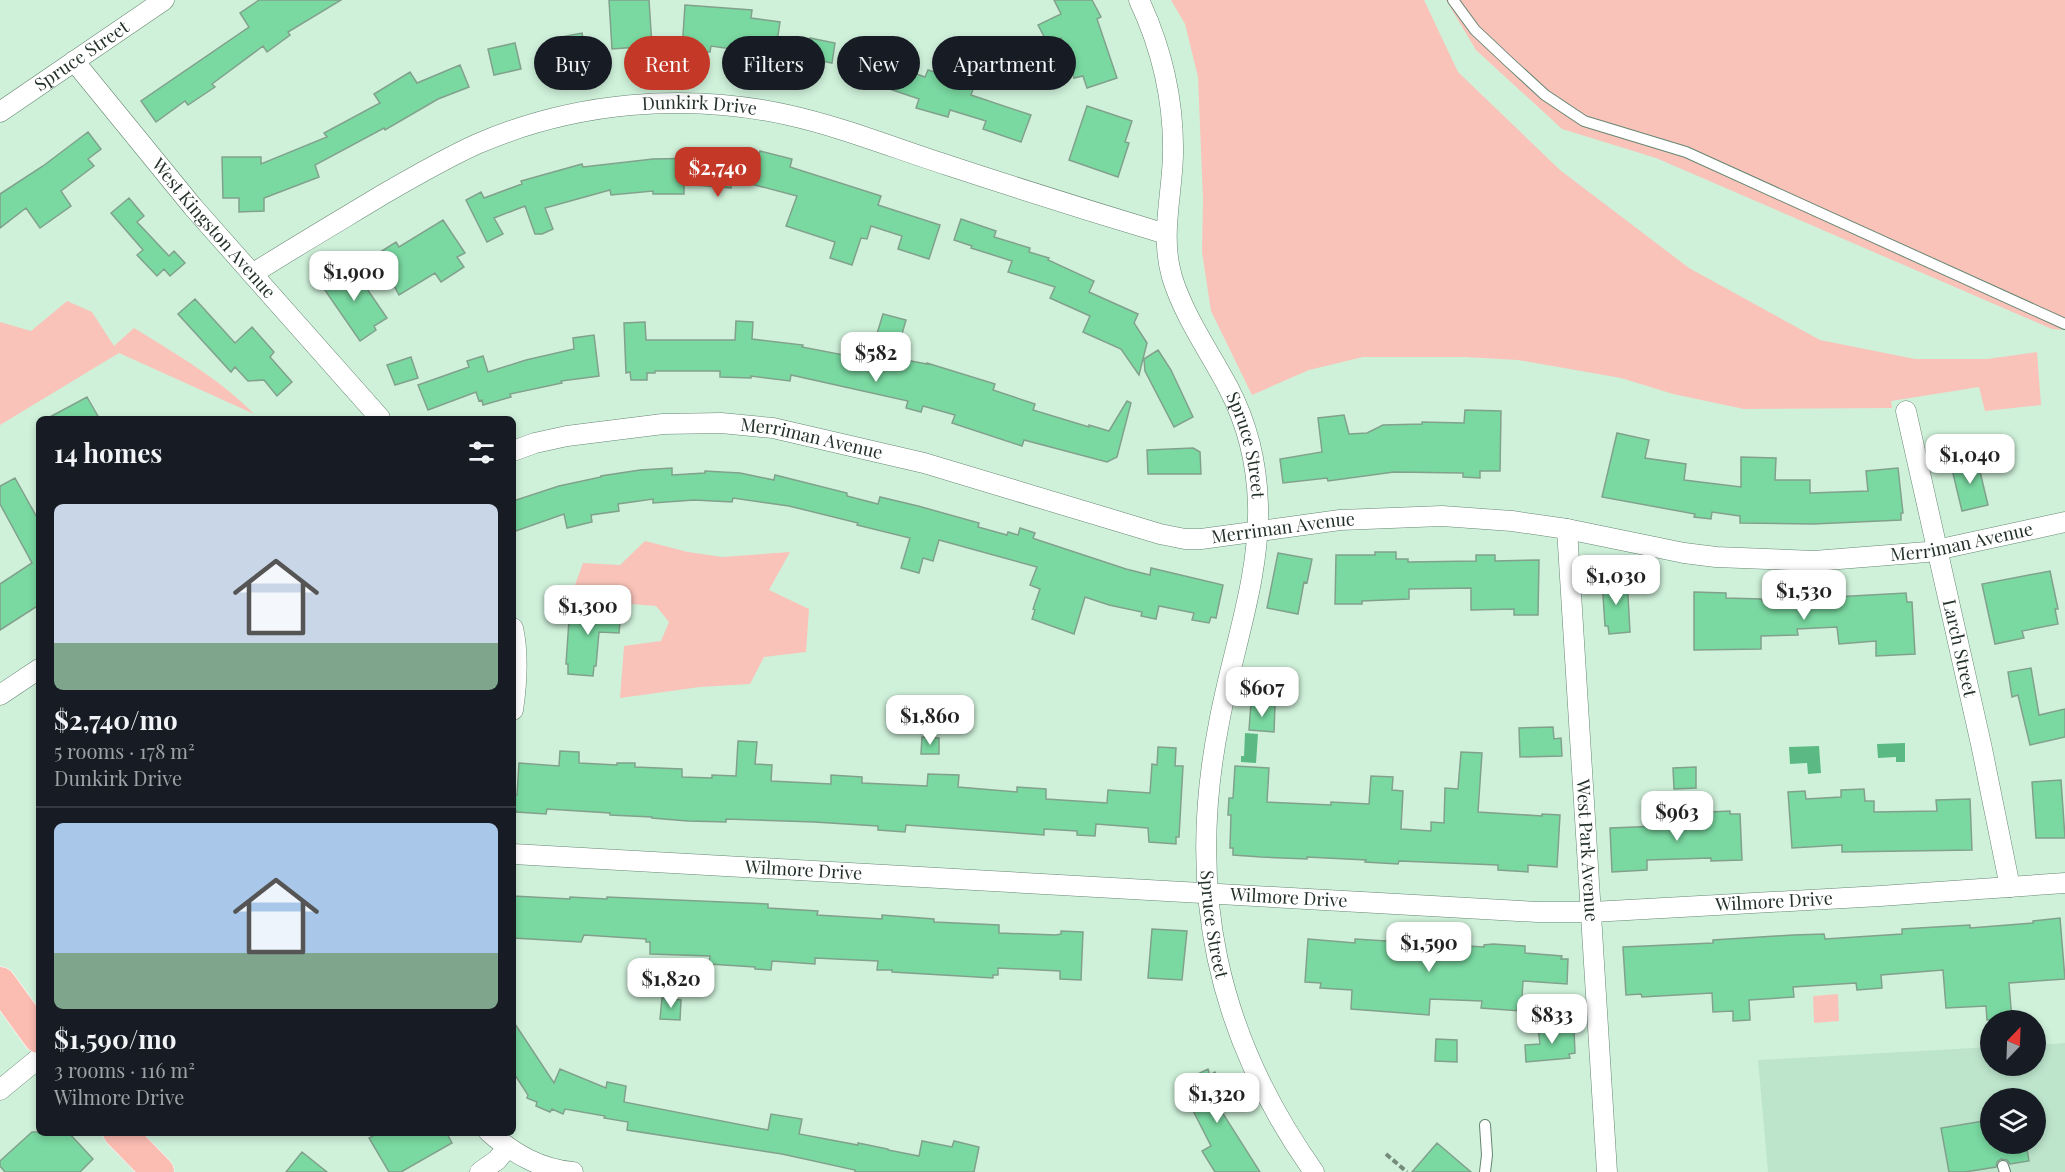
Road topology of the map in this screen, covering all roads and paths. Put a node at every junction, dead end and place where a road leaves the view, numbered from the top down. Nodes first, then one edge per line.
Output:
1 (164, 0) edge
2 (1139, 0) edge
3 (1452, 0) edge
4 (74, 62) junction
5 (0, 112) edge
6 (1166, 234) junction
7 (252, 274) junction
8 (2065, 324) edge
9 (1906, 411) dead end
10 (378, 416) edge
11 (516, 450) edge
12 (2065, 522) edge
13 (1567, 529) junction
14 (1258, 531) junction
15 (1937, 550) junction
16 (516, 639) edge
17 (36, 671) edge
18 (516, 683) edge
19 (0, 694) edge
20 (516, 854) edge
21 (2065, 883) edge
22 (2010, 887) junction
23 (1207, 894) junction
24 (1592, 912) junction
25 (0, 984) edge
26 (36, 1033) edge
27 (36, 1060) edge
28 (0, 1090) edge
29 (1485, 1125) dead end
30 (123, 1136) edge
31 (494, 1136) edge
32 (507, 1148) junction
33 (1386, 1154) dead end
34 (159, 1172) edge
35 (480, 1172) edge
36 (573, 1172) edge
37 (1314, 1172) edge
38 (1407, 1172) edge
39 (1485, 1172) edge
40 (1607, 1172) edge

1 - 4 street, Spruce Street
2 - 6 street, Spruce Street
3 - 8 lane
4 - 5 street, Spruce Street
4 - 7 street, West Kingston Avenue
6 - 7 street, Dunkirk Drive
6 - 14 street, Spruce Street
7 - 10 street, West Kingston Avenue
9 - 15 street, Larch Street
11 - 14 street, Merriman Avenue
12 - 15 street, Merriman Avenue
13 - 14 street, Merriman Avenue
13 - 15 street, Merriman Avenue
13 - 24 street, West Park Avenue
14 - 23 street, Spruce Street
15 - 22 street, Larch Street
16 - 18 street
17 - 19 street
20 - 23 street, Wilmore Drive
21 - 22 street, Wilmore Drive
22 - 24 street, Wilmore Drive
23 - 24 street, Wilmore Drive
23 - 37 street, Spruce Street
24 - 40 street, West Park Avenue
25 - 26 main road
27 - 28 street
29 - 39 lane
30 - 34 main road
31 - 32 street
32 - 35 street
32 - 36 street
33 - 38 path

